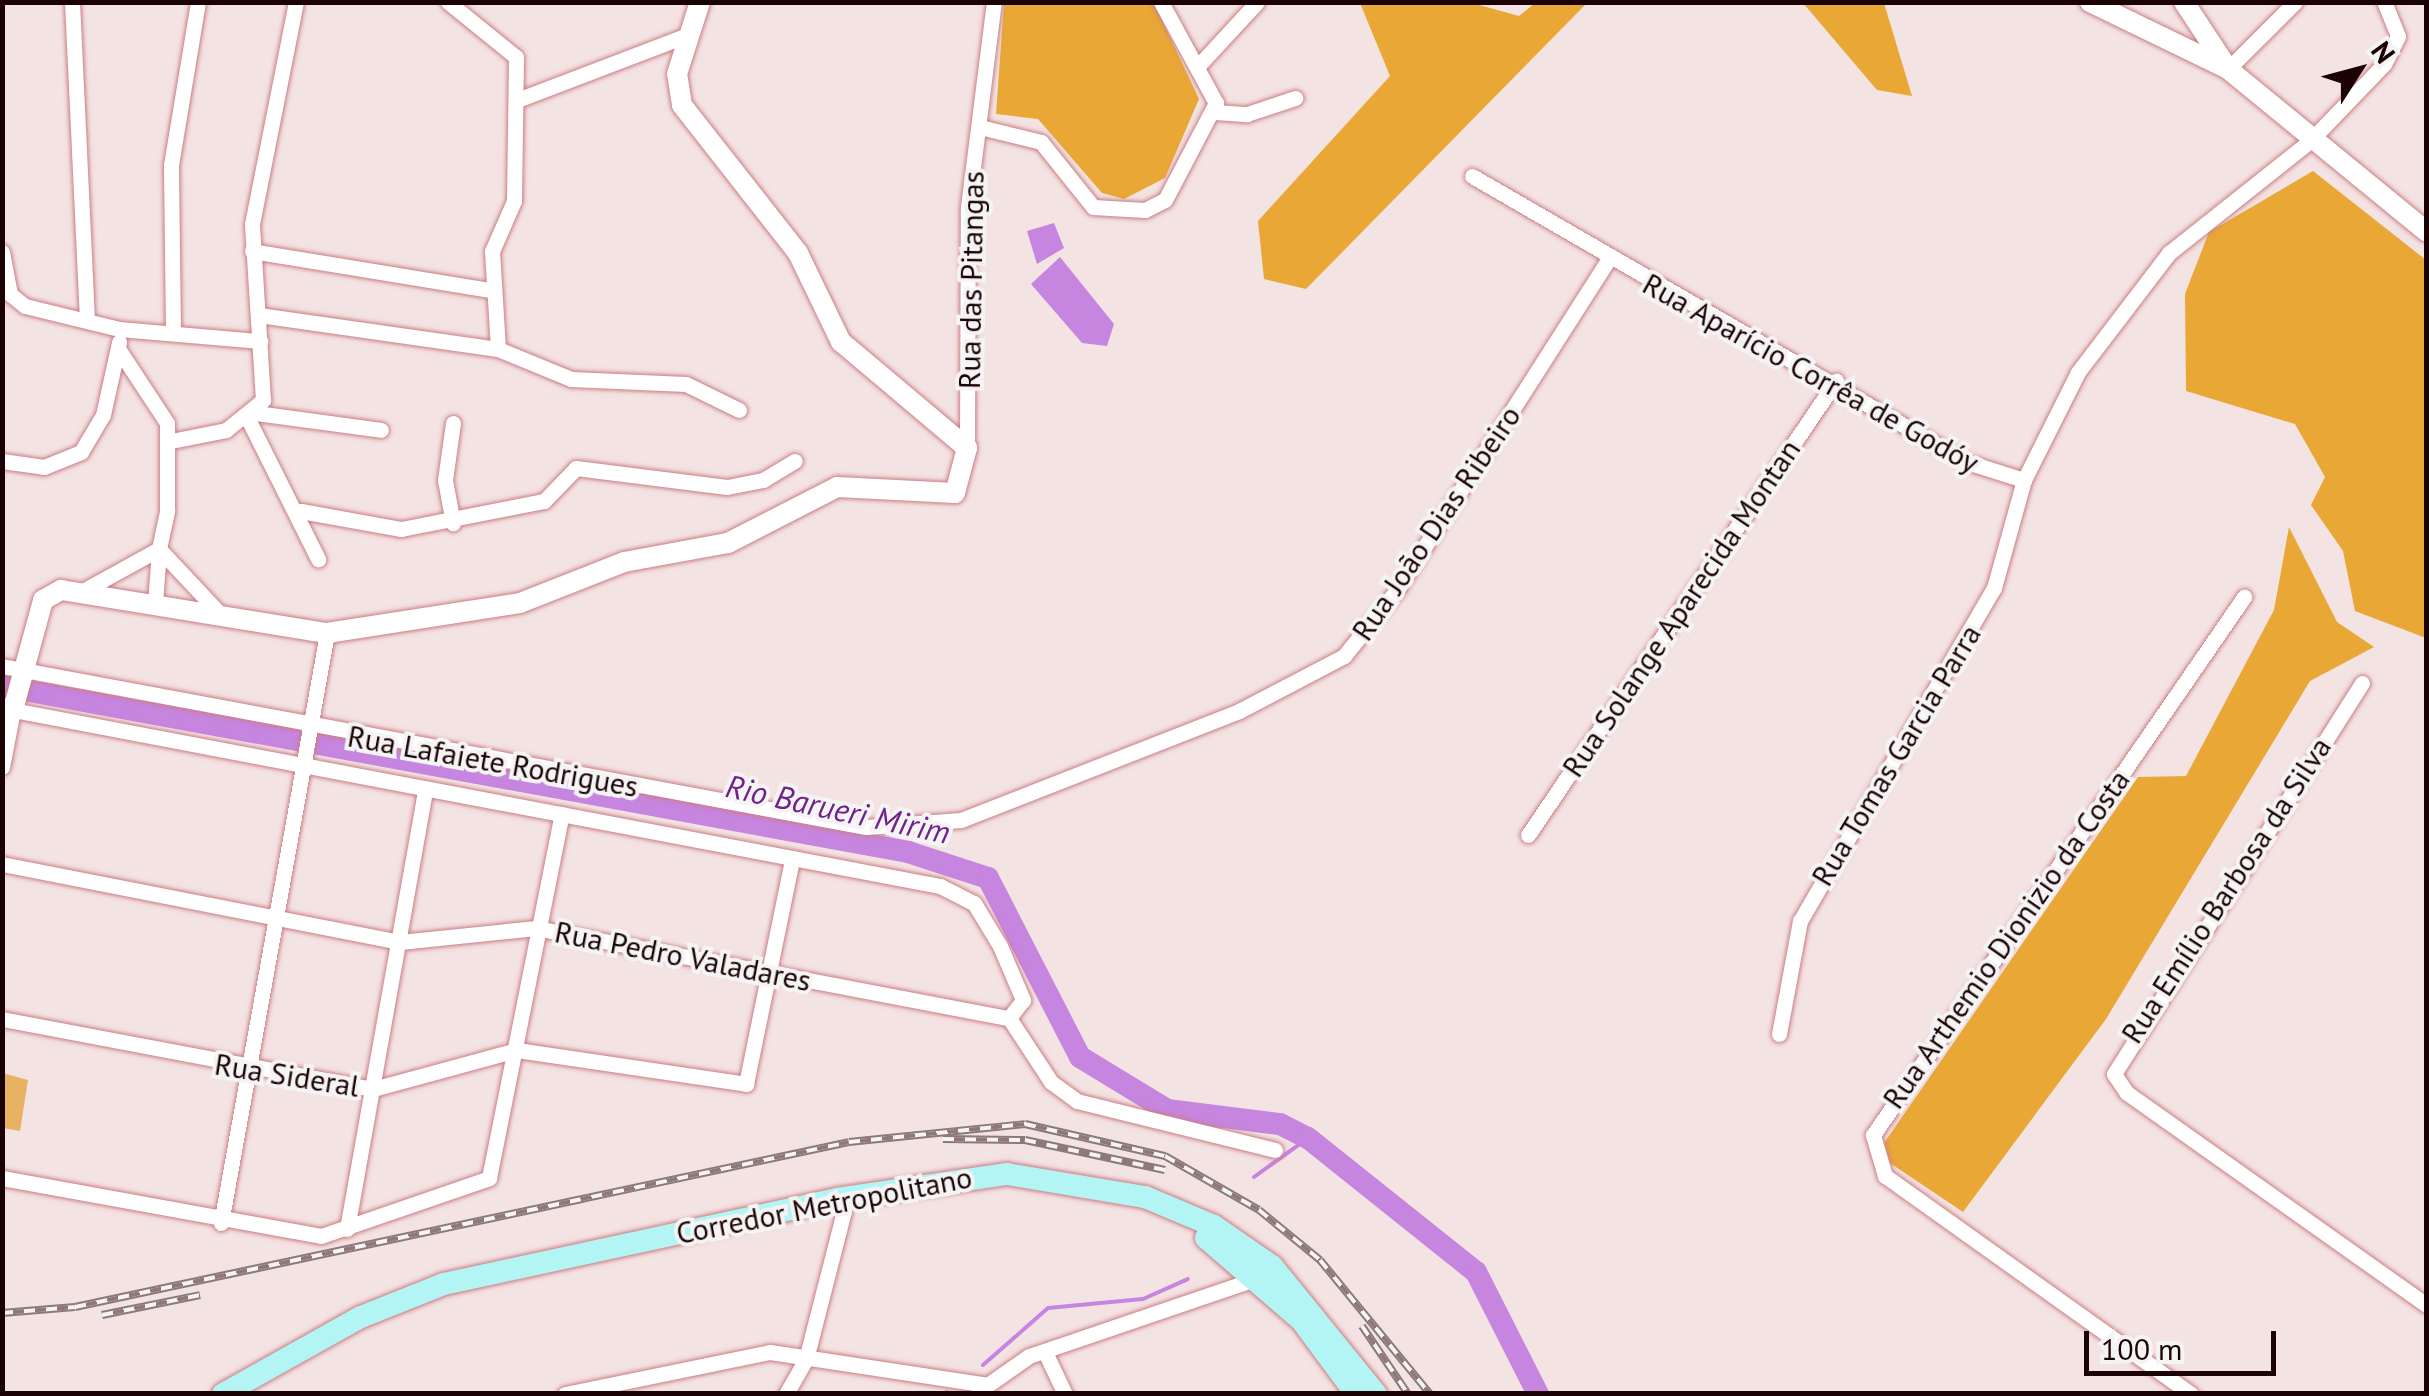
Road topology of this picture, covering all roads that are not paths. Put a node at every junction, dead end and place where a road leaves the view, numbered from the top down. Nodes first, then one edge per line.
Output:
1 (72, 2) edge
2 (198, 2) edge
3 (296, 2) edge
4 (448, 2) edge
5 (700, 2) edge
6 (994, 2) edge
7 (1160, 2) edge
8 (1257, 2) edge
9 (2090, 2) edge
10 (2184, 2) edge
11 (2295, 2) edge
12 (2384, 2) edge
13 (688, 35) junction
14 (1198, 66) junction
15 (2228, 69) junction
16 (1295, 98) dead end
17 (517, 100) junction
18 (1214, 112) junction
19 (980, 127) junction
20 (2310, 141) junction
21 (1472, 176) dead end
22 (2426, 231) edge
23 (252, 251) junction
24 (2, 252) edge
25 (1608, 260) junction
26 (491, 290) junction
27 (259, 315) junction
28 (87, 321) junction
29 (119, 329) junction
30 (173, 332) junction
31 (260, 341) junction
32 (498, 349) junction
33 (119, 350) junction
34 (1836, 381) junction
35 (738, 410) dead end
36 (252, 416) junction
37 (453, 424) dead end
38 (380, 430) dead end
39 (171, 440) junction
40 (968, 448) junction
41 (795, 461) dead end
42 (2, 462) edge
43 (2024, 480) junction
44 (301, 511) junction
45 (453, 523) junction
46 (158, 549) junction
47 (318, 559) dead end
48 (79, 593) junction
49 (2244, 597) dead end
50 (155, 604) junction
51 (219, 613) junction
52 (327, 634) junction
53 (14, 672) edge
54 (2362, 683) dead end
55 (10, 707) edge
56 (312, 734) junction
57 (301, 765) junction
58 (2, 767) edge
59 (425, 789) junction
60 (985, 811) joint
61 (562, 814) junction
62 (1528, 836) dead end
63 (792, 859) junction
64 (2, 864) edge
65 (270, 917) junction
66 (536, 928) junction
67 (400, 942) junction
68 (766, 972) junction
69 (1009, 1018) junction
70 (2, 1019) edge
71 (1779, 1034) dead end
72 (517, 1050) junction
73 (243, 1070) junction
74 (374, 1089) junction
75 (1275, 1150) dead end
76 (2, 1178) edge
77 (844, 1211) junction
78 (221, 1223) junction
79 (347, 1229) junction
80 (1258, 1278) junction
81 (2426, 1306) edge
82 (1338, 1337) junction
83 (1045, 1352) junction
84 (806, 1360) junction
85 (981, 1389) edge
86 (223, 1394) edge
87 (244, 1394) edge
88 (565, 1394) edge
89 (786, 1394) edge
90 (1064, 1394) edge
91 (1356, 1394) edge
92 (1376, 1394) edge
93 (2191, 1394) edge

1 - 28 street
2 - 30 street
3 - 23 street
4 - 17 street
5 - 13 main road
6 - 19 street
7 - 14 street
8 - 14 street
9 - 15 main road
10 - 15 main road
11 - 15 street
12 - 20 street
13 - 17 street
13 - 40 main road
14 - 18 street
15 - 20 main road
16 - 18 street
17 - 26 street
18 - 19 street, Rua das Pitangas
19 - 40 street, Rua das Pitangas
20 - 22 main road
20 - 43 street
21 - 25 street, Rua Aparício Corrêa de Godóy
23 - 26 street
23 - 27 street
24 - 28 street
25 - 34 street, Rua Aparício Corrêa de Godóy
25 - 60 street, Rua João Dias Ribeiro
26 - 32 street
27 - 31 street
27 - 32 street
28 - 29 street
29 - 30 street
29 - 33 street
30 - 31 street
31 - 36 street
32 - 35 street
33 - 39 street
33 - 42 street
34 - 43 street, Rua Aparício Corrêa de Godóy
34 - 62 street, Rua Solange Aparecida Montan
36 - 38 street
36 - 39 street
36 - 44 street
37 - 45 street
39 - 46 street
40 - 52 main road
41 - 45 street
43 - 71 street, Rua Tomas Garcia Parra
44 - 45 street
44 - 47 street
46 - 48 street
46 - 50 street
46 - 51 street
48 - 50 main road
48 - 53 main road
49 - 93 street, Rua Arthemio Dionizio da Costa
50 - 51 main road
51 - 52 main road
52 - 56 street
53 - 55 main road
53 - 56 street, Rua Lafaiete Rodrigues
54 - 81 street, Rua Emílio Barbosa da Silva
55 - 57 street, Rua Lafaiete Rodrigues
55 - 58 street
56 - 57 street
56 - 60 street, Rua Lafaiete Rodrigues
57 - 59 street, Rua Lafaiete Rodrigues
57 - 65 street
59 - 61 street, Rua Lafaiete Rodrigues
59 - 67 street
61 - 63 street, Rua Lafaiete Rodrigues
61 - 66 street
63 - 68 street
63 - 69 street, Rua Lafaiete Rodrigues
64 - 65 street, Rua Pedro Valadares
65 - 67 street, Rua Pedro Valadares
65 - 73 street
66 - 67 street, Rua Pedro Valadares
66 - 68 street, Rua Pedro Valadares
66 - 72 street
67 - 74 street
68 - 69 street, Rua Pedro Valadares
68 - 72 street, Rua Sideral
69 - 75 street
70 - 73 street, Rua Sideral
72 - 74 street, Rua Sideral
72 - 79 street
73 - 74 street, Rua Sideral
73 - 78 street
74 - 79 street
76 - 78 street
77 - 80 main road
77 - 84 street
77 - 87 main road
78 - 79 street
80 - 82 main road
80 - 83 street
80 - 91 main road
82 - 86 main road, Corredor Metropolitano
82 - 92 main road, Corredor Metropolitano
83 - 85 street
83 - 90 street
84 - 85 street
84 - 88 street
84 - 89 street

